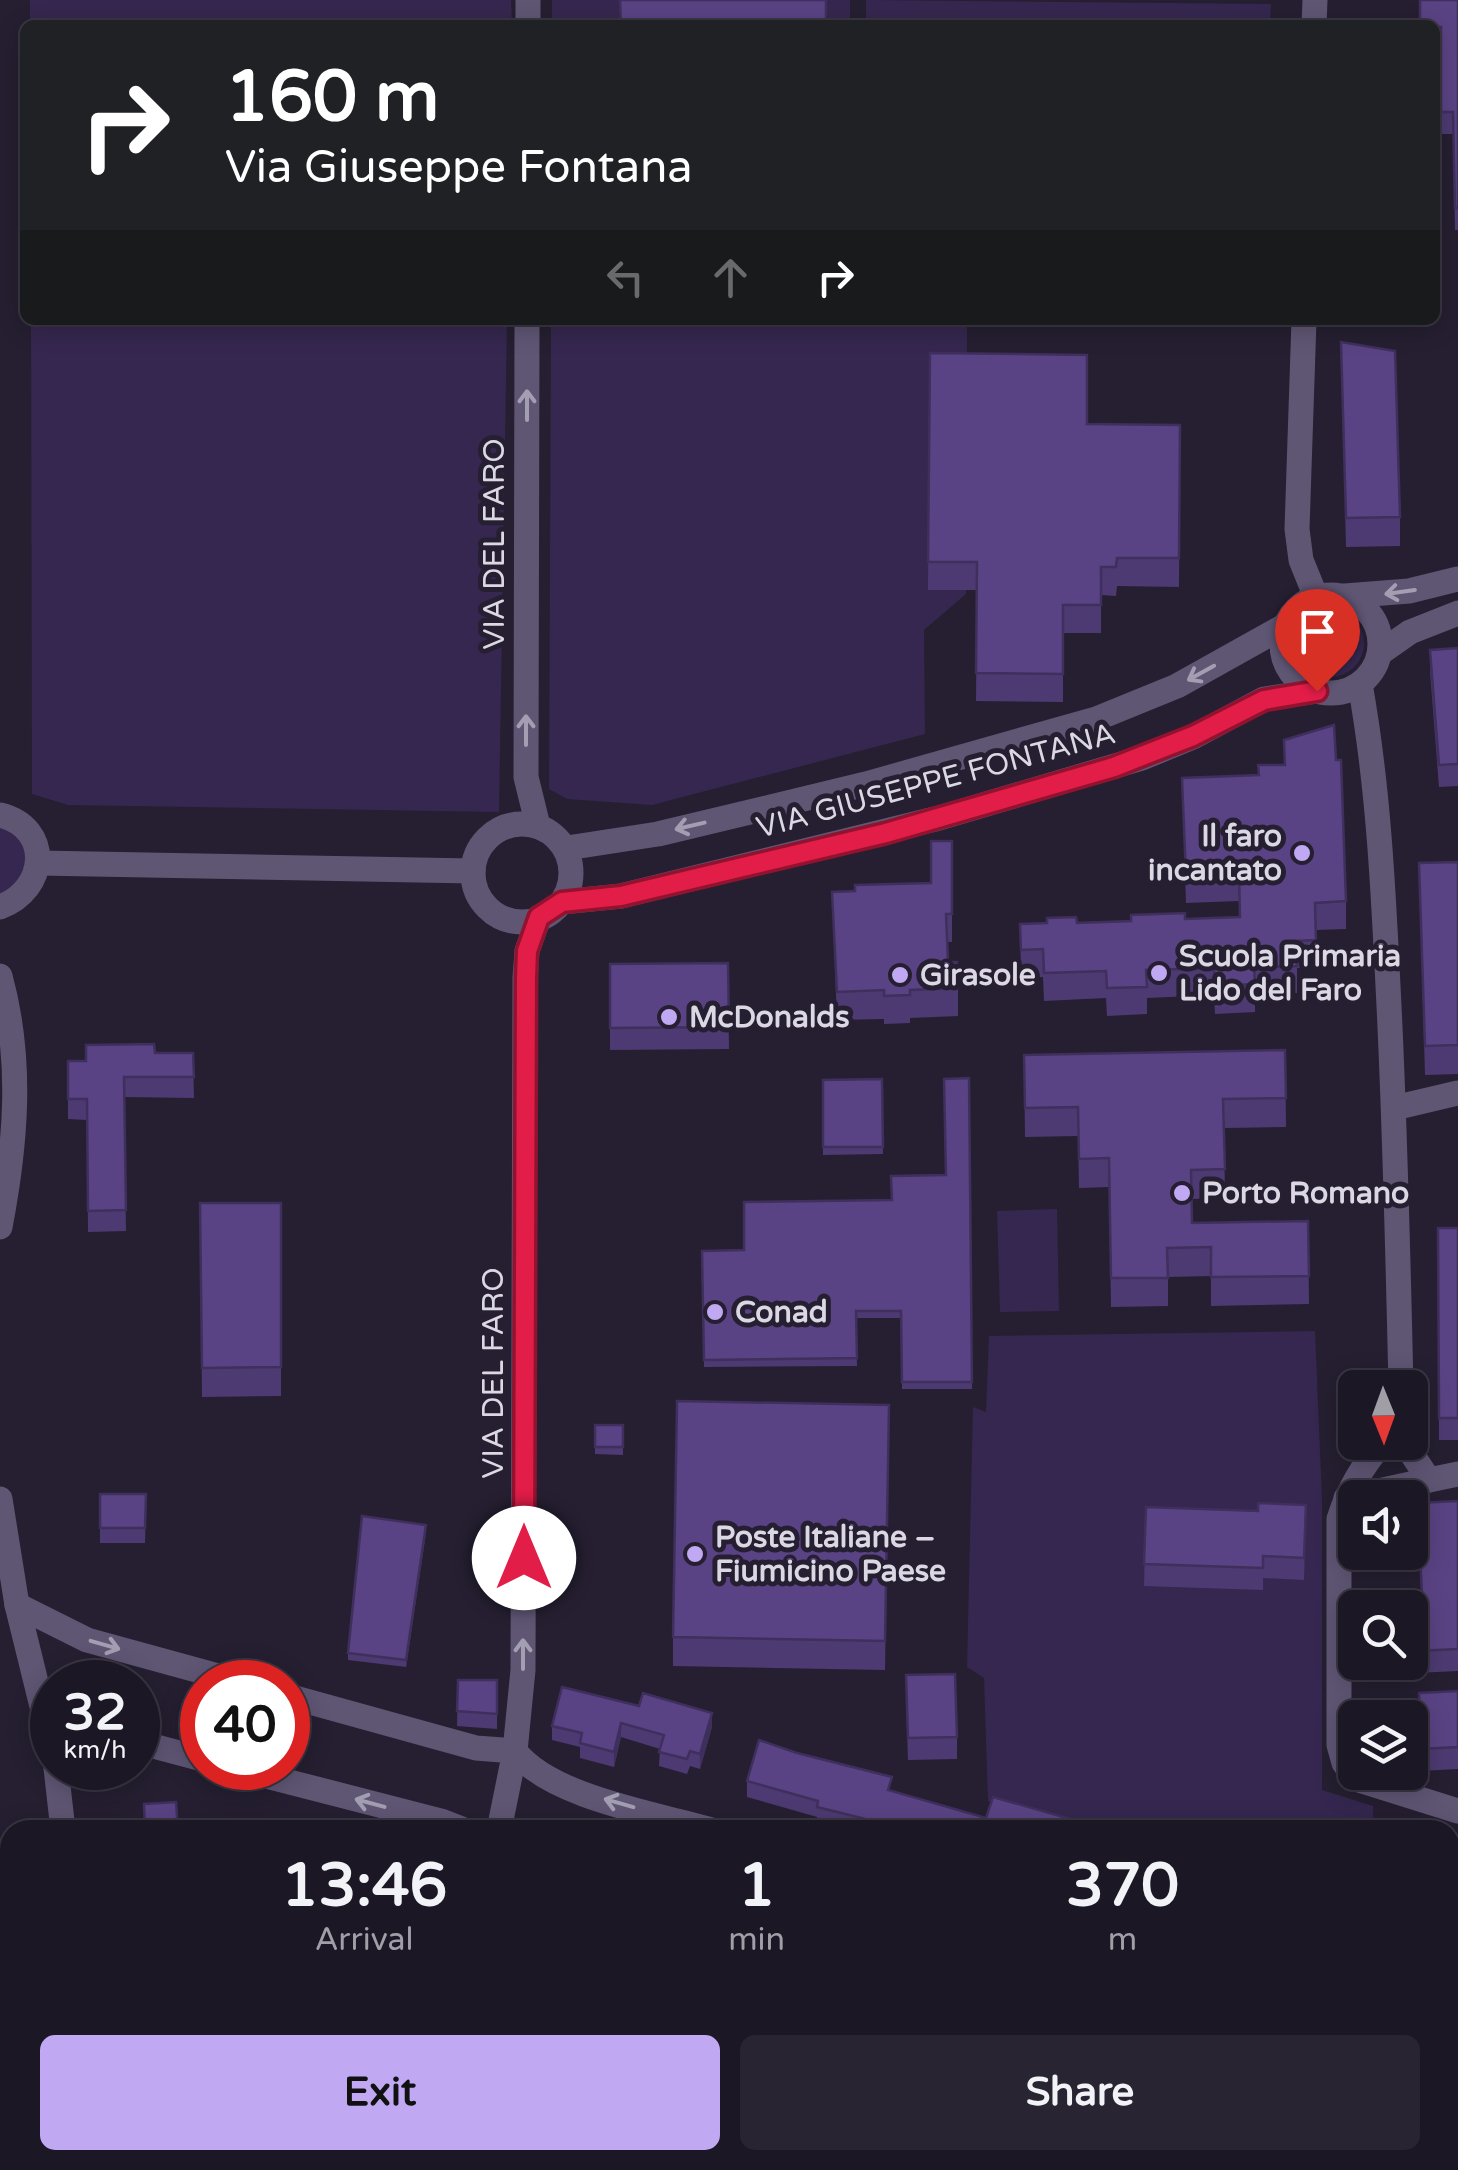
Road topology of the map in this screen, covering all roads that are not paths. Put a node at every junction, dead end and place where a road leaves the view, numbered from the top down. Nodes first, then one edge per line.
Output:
1 (527, 325) edge
2 (1304, 325) edge
3 (1458, 578) edge
4 (1329, 596) junction
5 (1458, 613) edge
6 (1286, 624) junction
7 (1380, 653) junction
8 (1360, 684) junction
9 (1317, 691) junction
10 (0, 815) edge
11 (538, 826) junction
12 (568, 848) junction
13 (38, 862) junction
14 (473, 871) junction
15 (562, 902) junction
16 (0, 907) edge
17 (539, 917) junction
18 (0, 976) edge
19 (1458, 1093) edge
20 (1394, 1108) junction
21 (0, 1227) edge
22 (1400, 1370) edge
23 (1416, 1460) edge
24 (1458, 1474) edge
25 (1429, 1480) joint
26 (0, 1498) edge
27 (1339, 1570) edge
28 (17, 1605) junction
29 (31, 1660) edge
30 (180, 1666) edge
31 (310, 1702) edge
32 (515, 1751) junction
33 (310, 1787) edge
34 (58, 1790) edge
35 (1458, 1811) edge
36 (62, 1820) edge
37 (437, 1820) edge
38 (501, 1820) edge
39 (677, 1820) edge

11 -> 1 street, VIA DEL FARO
2 - 4 street
3 -> 4 street
4 - 6 street
4 - 7 street
5 - 7 street
6 - 9 street
6 -> 12 street, VIA GIUSEPPE FONTANA
7 - 8 street
8 - 9 street
8 - 20 street
9 - 15 street, VIA GIUSEPPE FONTANA
10 - 13 street
11 - 12 street
11 - 14 street
12 - 15 street
13 - 14 street
13 - 16 street
14 - 17 street
15 - 17 street
32 -> 17 street, VIA DEL FARO
18 - 21 street
19 - 20 street
20 - 22 street
23 - 25 street
24 - 25 street
26 - 28 street
27 - 35 street
28 - 29 street
28 -> 30 street
31 - 32 street
32 - 38 street, VIA DEL FARO
39 -> 32 street
37 -> 33 street
34 - 36 street

